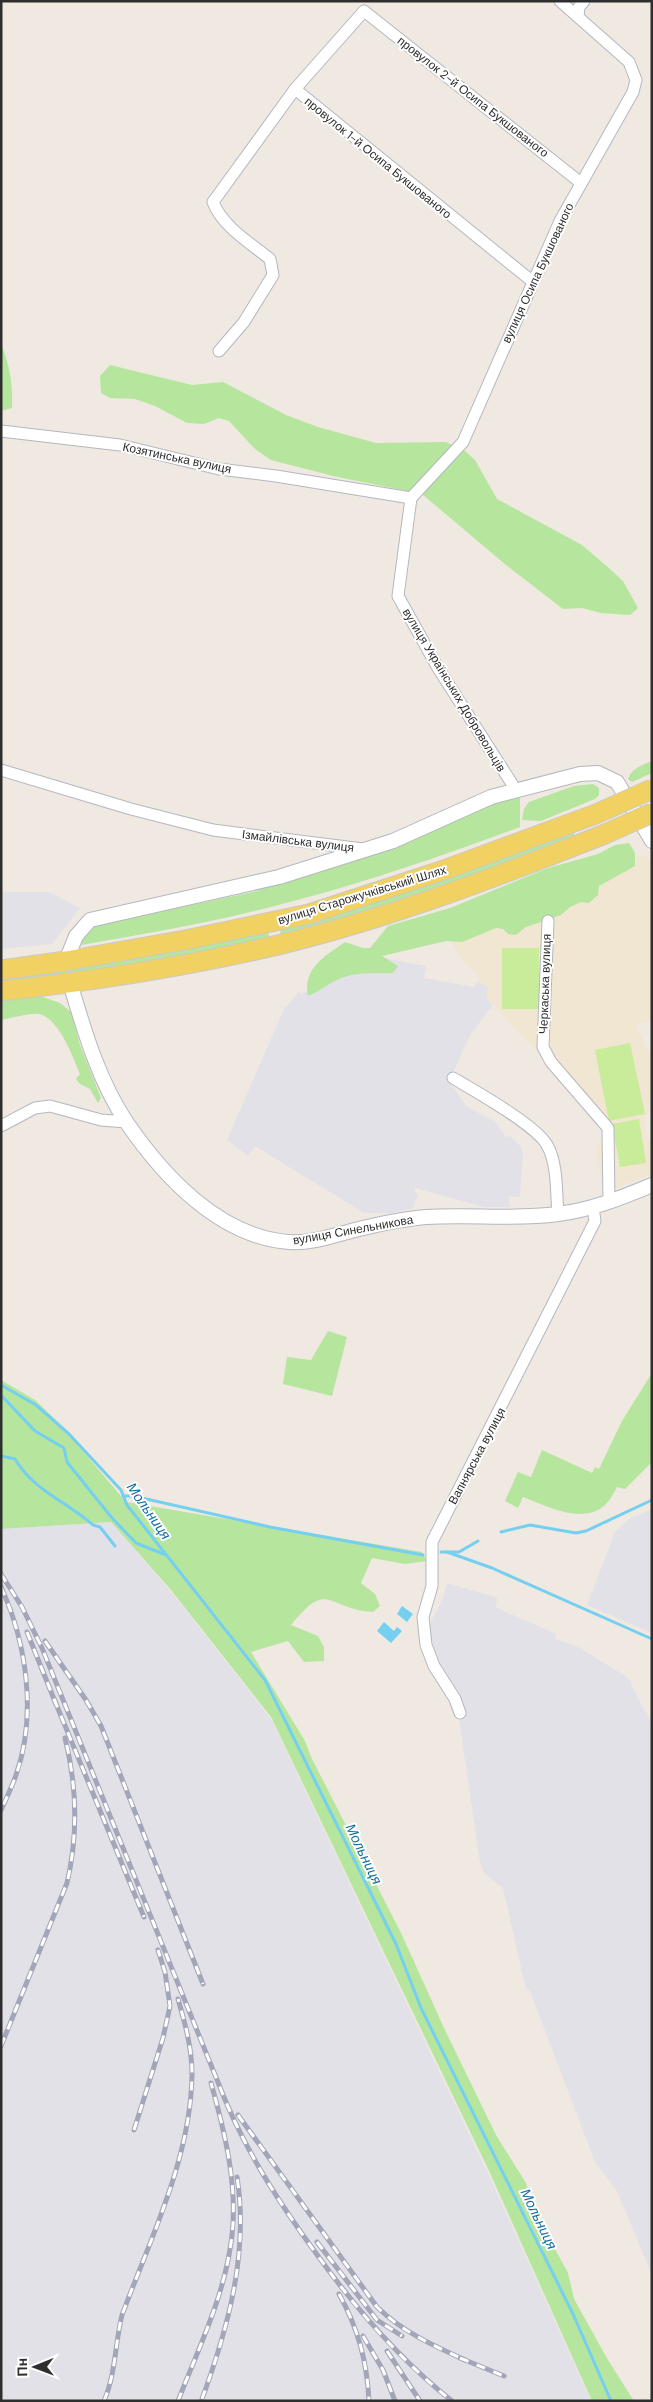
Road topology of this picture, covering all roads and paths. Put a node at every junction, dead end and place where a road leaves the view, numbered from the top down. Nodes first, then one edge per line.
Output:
1 (560, 1) edge
2 (584, 1) edge
3 (578, 17) junction
4 (295, 89) junction
5 (581, 183) junction
6 (533, 282) junction
7 (219, 351) dead end
8 (1, 431) edge
9 (411, 498) junction
10 (1, 770) edge
11 (652, 789) edge
12 (516, 790) junction
13 (652, 812) edge
14 (588, 817) junction
15 (596, 838) junction
16 (652, 841) edge
17 (363, 849) junction
18 (548, 921) dead end
19 (272, 923) junction
20 (277, 945) junction
21 (66, 961) junction
22 (1, 970) edge
23 (70, 983) junction
24 (1, 991) edge
25 (453, 1078) dead end
26 (127, 1122) junction
27 (1, 1126) edge
28 (652, 1185) edge
29 (609, 1203) junction
30 (593, 1207) junction
31 (558, 1214) junction
32 (460, 1713) dead end

1 - 3 street, вулиця Осипа Букшованого
2 - 3 street
3 - 5 street, вулиця Осипа Букшованого
4 - 5 street, провулок 2-й Осипа Букшованого
4 - 6 street, провулок 1-й Осипа Букшованого
4 - 7 street, провулок 1-й Осипа Букшованого
5 - 6 street, вулиця Осипа Букшованого
6 - 9 street, вулиця Осипа Букшованого
8 - 9 street, Козятинська вулиця
9 - 12 street, вулиця Українських Добровольців
10 - 17 street, Ізмайлівська вулиця
11 - 14 main road, вулиця Старожучківський Шлях, bridge
12 - 16 street, Ізмайлівська вулиця
12 - 17 street, Ізмайлівська вулиця
13 - 15 main road, вулиця Старожучківський Шлях, bridge
14 - 15 main road
14 - 19 main road, вулиця Старожучківський Шлях
15 - 20 main road, вулиця Старожучківський Шлях
17 - 21 street
18 - 29 street, Черкаська вулиця
19 - 20 main road
19 - 21 main road, вулиця Старожучківський Шлях
20 - 23 main road, вулиця Старожучківський Шлях
21 - 22 main road, вулиця Старожучківський Шлях
23 - 24 main road, вулиця Старожучківський Шлях
23 - 26 street, вулиця Синельникова
25 - 31 street
26 - 27 street
26 - 31 street, вулиця Синельникова
28 - 29 street, вулиця Синельникова
29 - 30 street, вулиця Синельникова
30 - 31 street, вулиця Синельникова
30 - 32 street, Вапнярська вулиця

